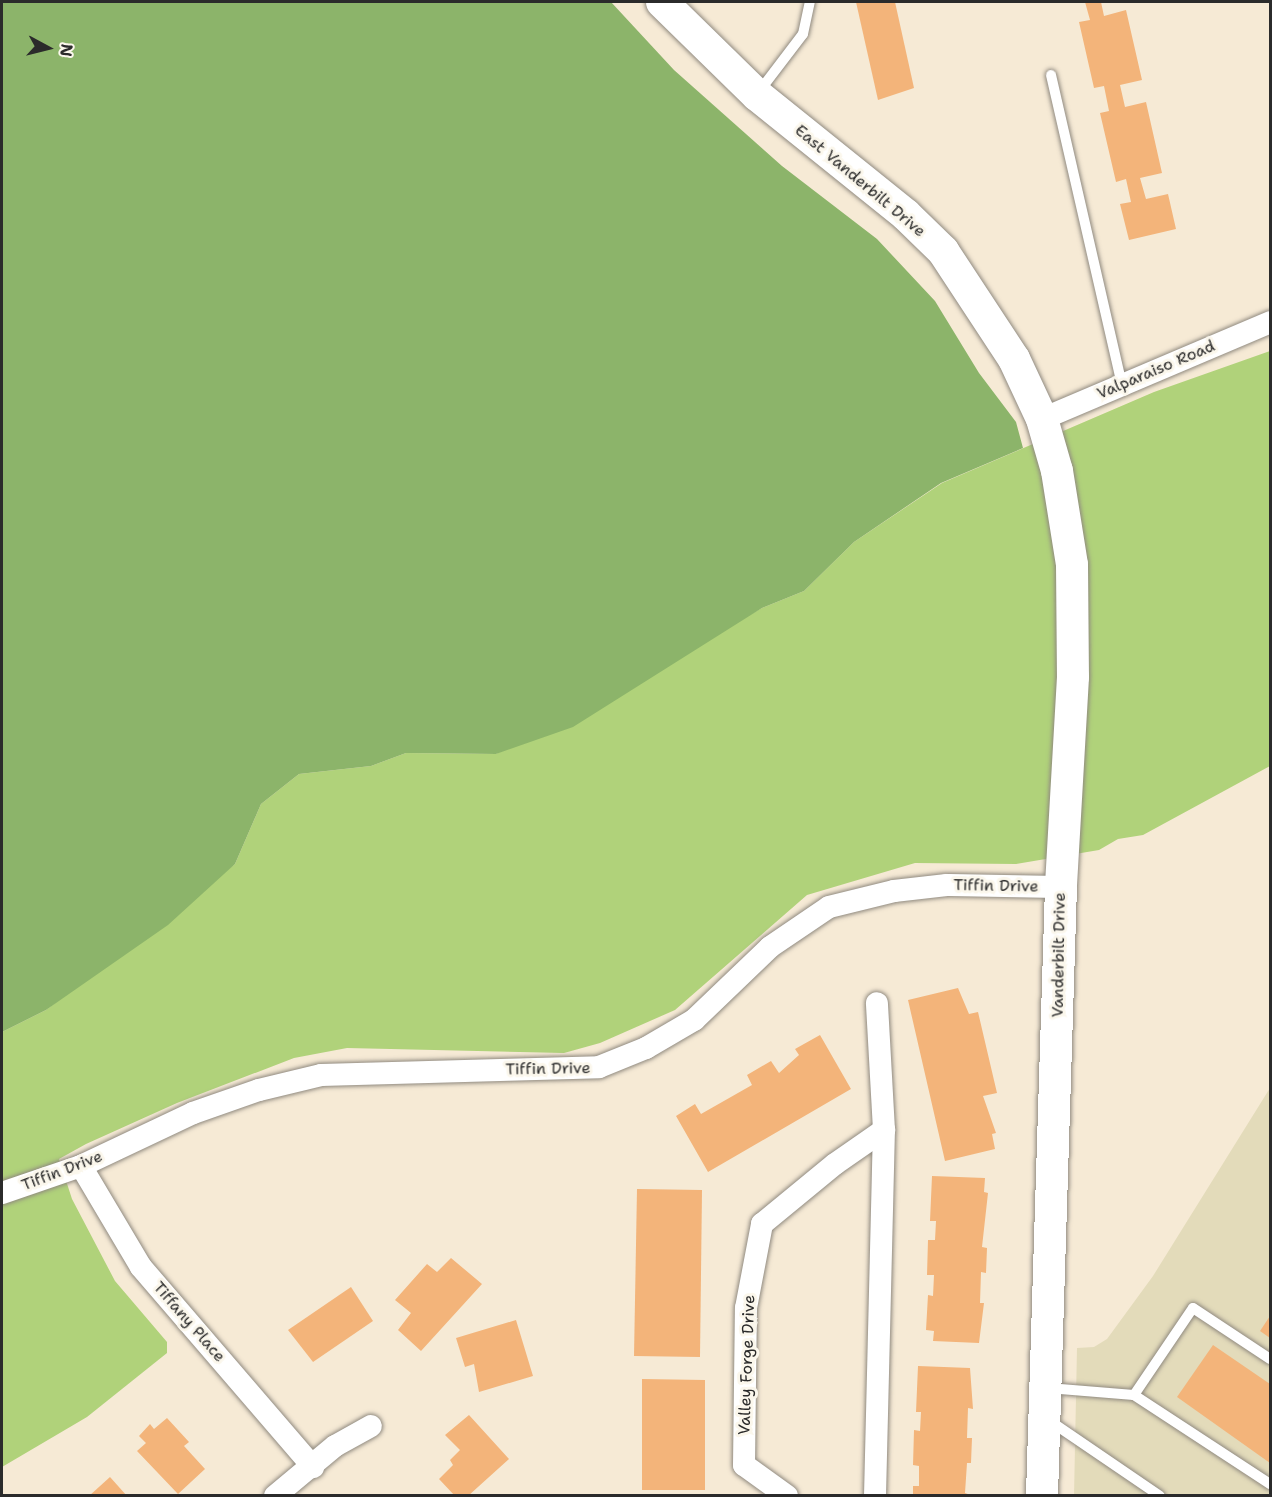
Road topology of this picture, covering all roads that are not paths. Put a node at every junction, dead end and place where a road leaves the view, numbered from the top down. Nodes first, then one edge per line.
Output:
1 (662, 2) edge
2 (810, 2) edge
3 (1051, 75) dead end
4 (757, 95) junction
5 (1270, 322) edge
6 (1122, 384) junction
7 (1042, 419) junction
8 (1061, 887) junction
9 (877, 1003) dead end
10 (884, 1130) junction
11 (81, 1166) junction
12 (2, 1193) edge
13 (1270, 1359) edge
14 (1048, 1388) junction
15 (1134, 1395) junction
16 (1047, 1420) junction
17 (371, 1425) dead end
18 (312, 1467) junction
19 (1270, 1484) edge
20 (275, 1496) edge
21 (787, 1496) edge
22 (875, 1496) edge
23 (1042, 1496) edge
24 (1160, 1496) edge

1 - 4 street, East Vanderbilt Drive
2 - 4 lane
3 - 6 lane
4 - 7 street, East Vanderbilt Drive
5 - 6 street, Valparaiso Road
6 - 7 street, Valparaiso Road
7 - 8 street, Vanderbilt Drive
8 - 11 street, Tiffin Drive
8 - 14 street, Vanderbilt Drive
9 - 10 street
10 - 21 street, Valley Forge Drive
10 - 22 street
11 - 12 street, Tiffin Drive
11 - 18 street, Tiffany Place
13 - 15 lane
14 - 15 lane
14 - 16 street, Vanderbilt Drive
15 - 19 lane
16 - 23 street, Vanderbilt Drive
16 - 24 lane
17 - 18 street
18 - 20 street

